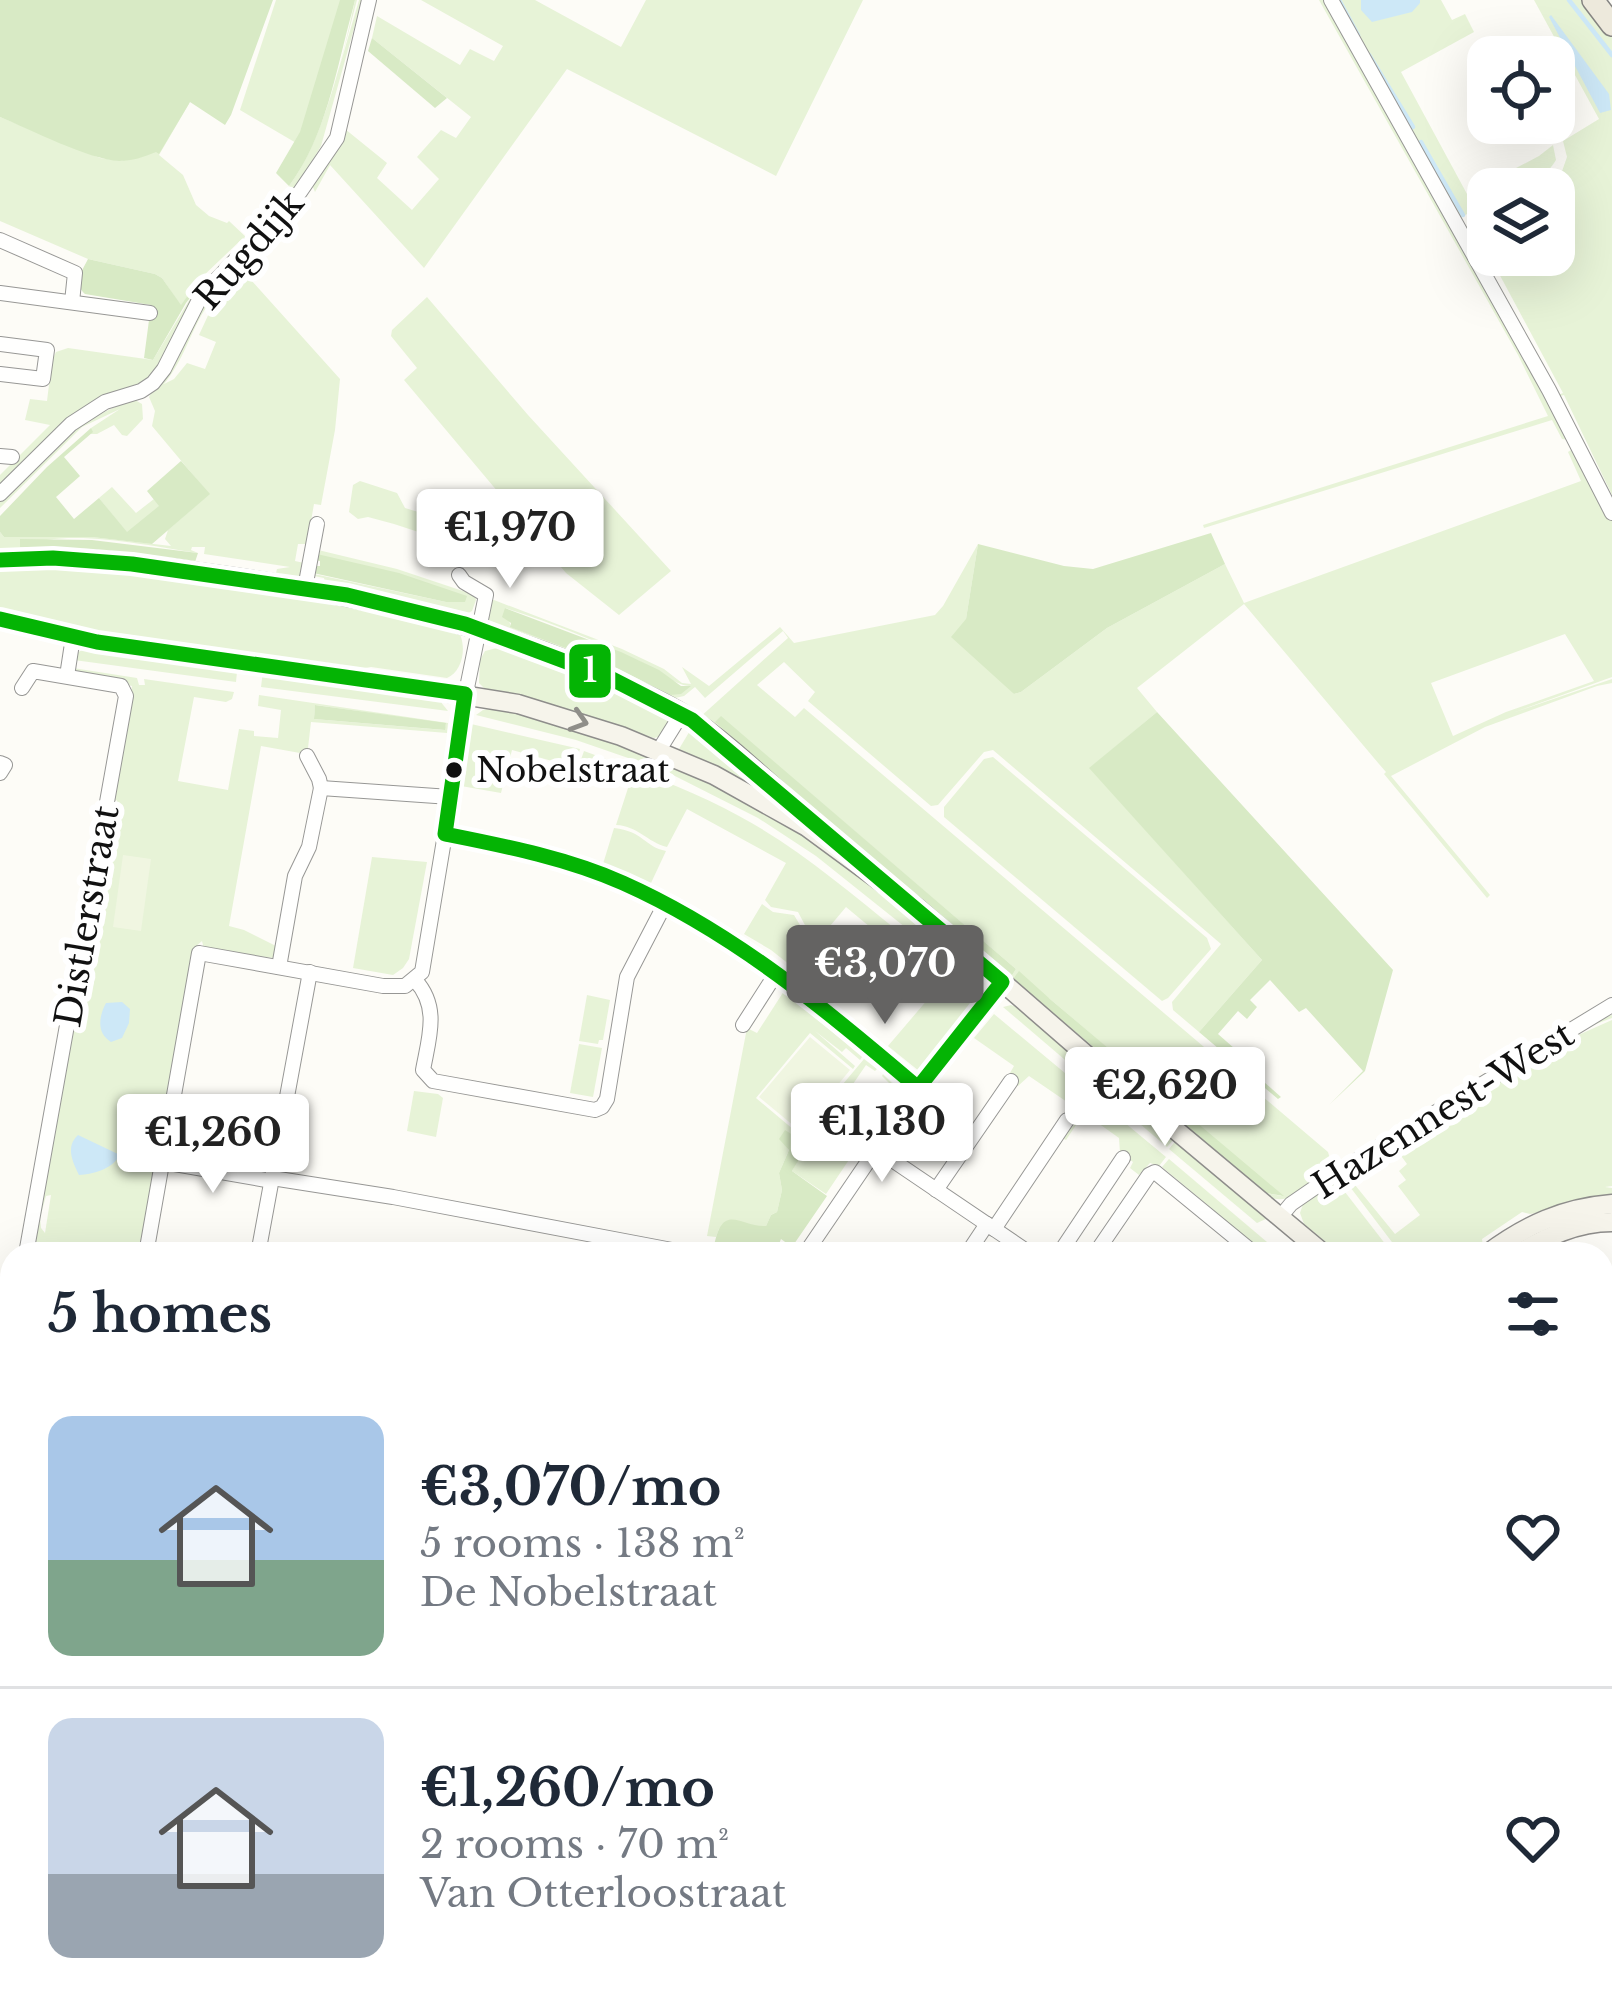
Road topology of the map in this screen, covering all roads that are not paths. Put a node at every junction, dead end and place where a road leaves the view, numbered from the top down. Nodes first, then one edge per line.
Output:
1 (369, 0) edge
2 (1331, 0) edge
3 (1593, 0) edge
4 (1612, 25) edge
5 (0, 240) edge
6 (0, 293) edge
7 (72, 302) junction
8 (150, 313) dead end
9 (0, 344) edge
10 (0, 374) edge
11 (0, 494) edge
12 (1612, 513) edge
13 (317, 524) dead end
14 (0, 560) edge
15 (459, 575) dead end
16 (305, 588) junction
17 (0, 619) edge
18 (477, 629) junction
19 (73, 637) junction
20 (67, 676) junction
21 (22, 688) dead end
22 (465, 694) junction
23 (682, 713) junction
24 (658, 750) junction
25 (307, 756) dead end
26 (0, 763) edge
27 (0, 773) edge
28 (321, 788) junction
29 (450, 797) junction
30 (445, 834) junction
31 (854, 859) junction
32 (665, 904) junction
33 (278, 967) junction
34 (776, 972) junction
35 (310, 973) junction
36 (415, 980) junction
37 (1002, 982) junction
38 (1611, 1007) edge
39 (743, 1025) dead end
40 (1011, 1082) dead end
41 (918, 1088) junction
42 (1067, 1120) dead end
43 (876, 1149) junction
44 (1123, 1158) dead end
45 (163, 1162) junction
46 (272, 1179) junction
47 (936, 1190) junction
48 (1612, 1204) edge
49 (1281, 1216) junction
50 (1612, 1222) edge
51 (990, 1226) junction
52 (28, 1242) edge
53 (148, 1242) edge
54 (260, 1242) edge
55 (630, 1242) edge
56 (813, 1242) edge
57 (977, 1242) edge
58 (1013, 1242) edge
59 (1067, 1242) edge
60 (1103, 1242) edge
61 (1241, 1242) edge
62 (1310, 1242) edge
63 (1503, 1242) edge
64 (1541, 1242) edge

1 - 11 street, Rugdijk
2 - 12 street
3 - 4 main road
5 - 7 street
6 - 7 street
7 - 8 street
9 - 10 street
13 - 16 street
14 - 16 street
15 - 18 street
16 - 18 street
17 - 19 street
18 - 22 street
18 - 23 street
19 - 20 street
19 - 22 street
20 - 21 street, Distlerstraat
20 - 52 street, Distlerstraat
22 -> 24 street
22 - 29 street
23 - 24 street
23 - 31 street
24 - 31 street
25 - 28 street
26 - 27 street
28 - 29 street
28 - 33 street
29 - 30 street
30 - 32 street
30 - 36 street
31 - 37 street
32 - 34 street
32 - 36 street
33 - 35 street
33 - 45 street
34 - 39 street
34 - 41 street
35 - 36 street
35 - 46 street
37 - 41 street
37 - 49 street
38 - 49 street, Hazennest-West
40 - 47 street
41 - 43 street
42 - 51 street
43 - 47 street
43 - 56 street
44 - 59 street
45 - 46 street
45 - 53 street
46 - 54 street
46 - 55 street
47 - 51 street
48 - 63 street
49 - 62 street
50 - 64 street
51 - 57 street
51 - 58 street
60 - 61 street

